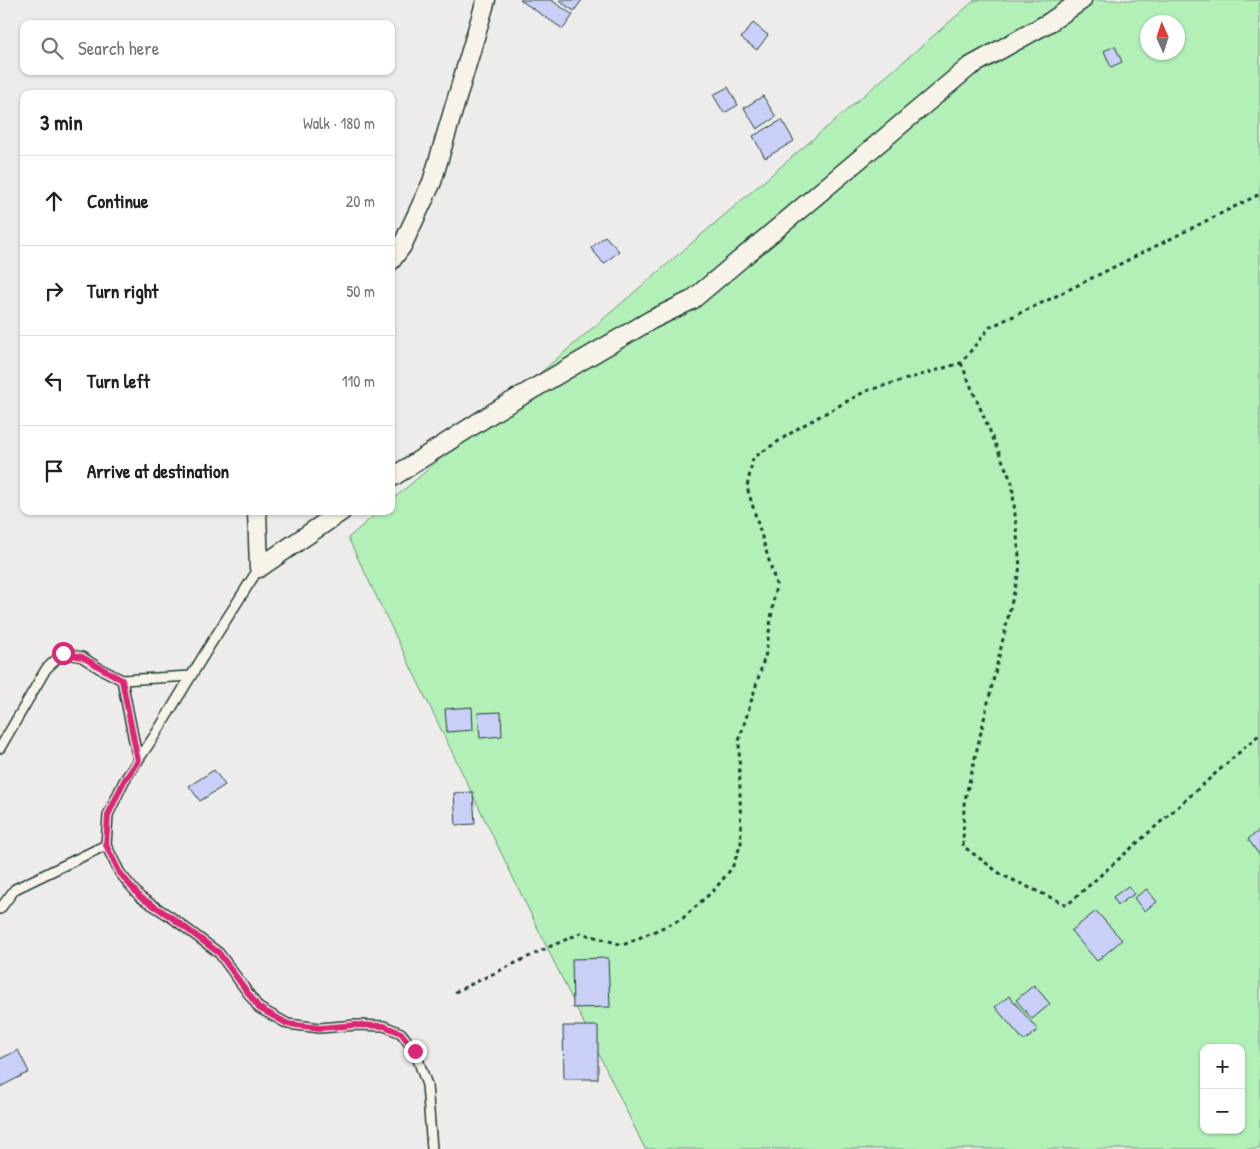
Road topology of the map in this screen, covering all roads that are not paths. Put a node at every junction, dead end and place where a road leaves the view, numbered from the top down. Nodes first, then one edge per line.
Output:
1 (486, 0) edge
2 (1082, 0) edge
3 (395, 256) edge
4 (395, 475) edge
5 (257, 515) edge
6 (336, 515) edge
7 (259, 568) junction
8 (191, 676) junction
9 (122, 680) junction
10 (0, 748) edge
11 (138, 761) junction
12 (106, 845) junction
13 (0, 909) edge
14 (432, 1149) edge

1 - 3 street
2 - 4 street
5 - 7 street
6 - 7 street
7 - 8 lane
8 - 9 lane
8 - 11 lane
9 - 10 lane
9 - 11 lane
11 - 12 lane
12 - 13 lane
12 - 14 lane

